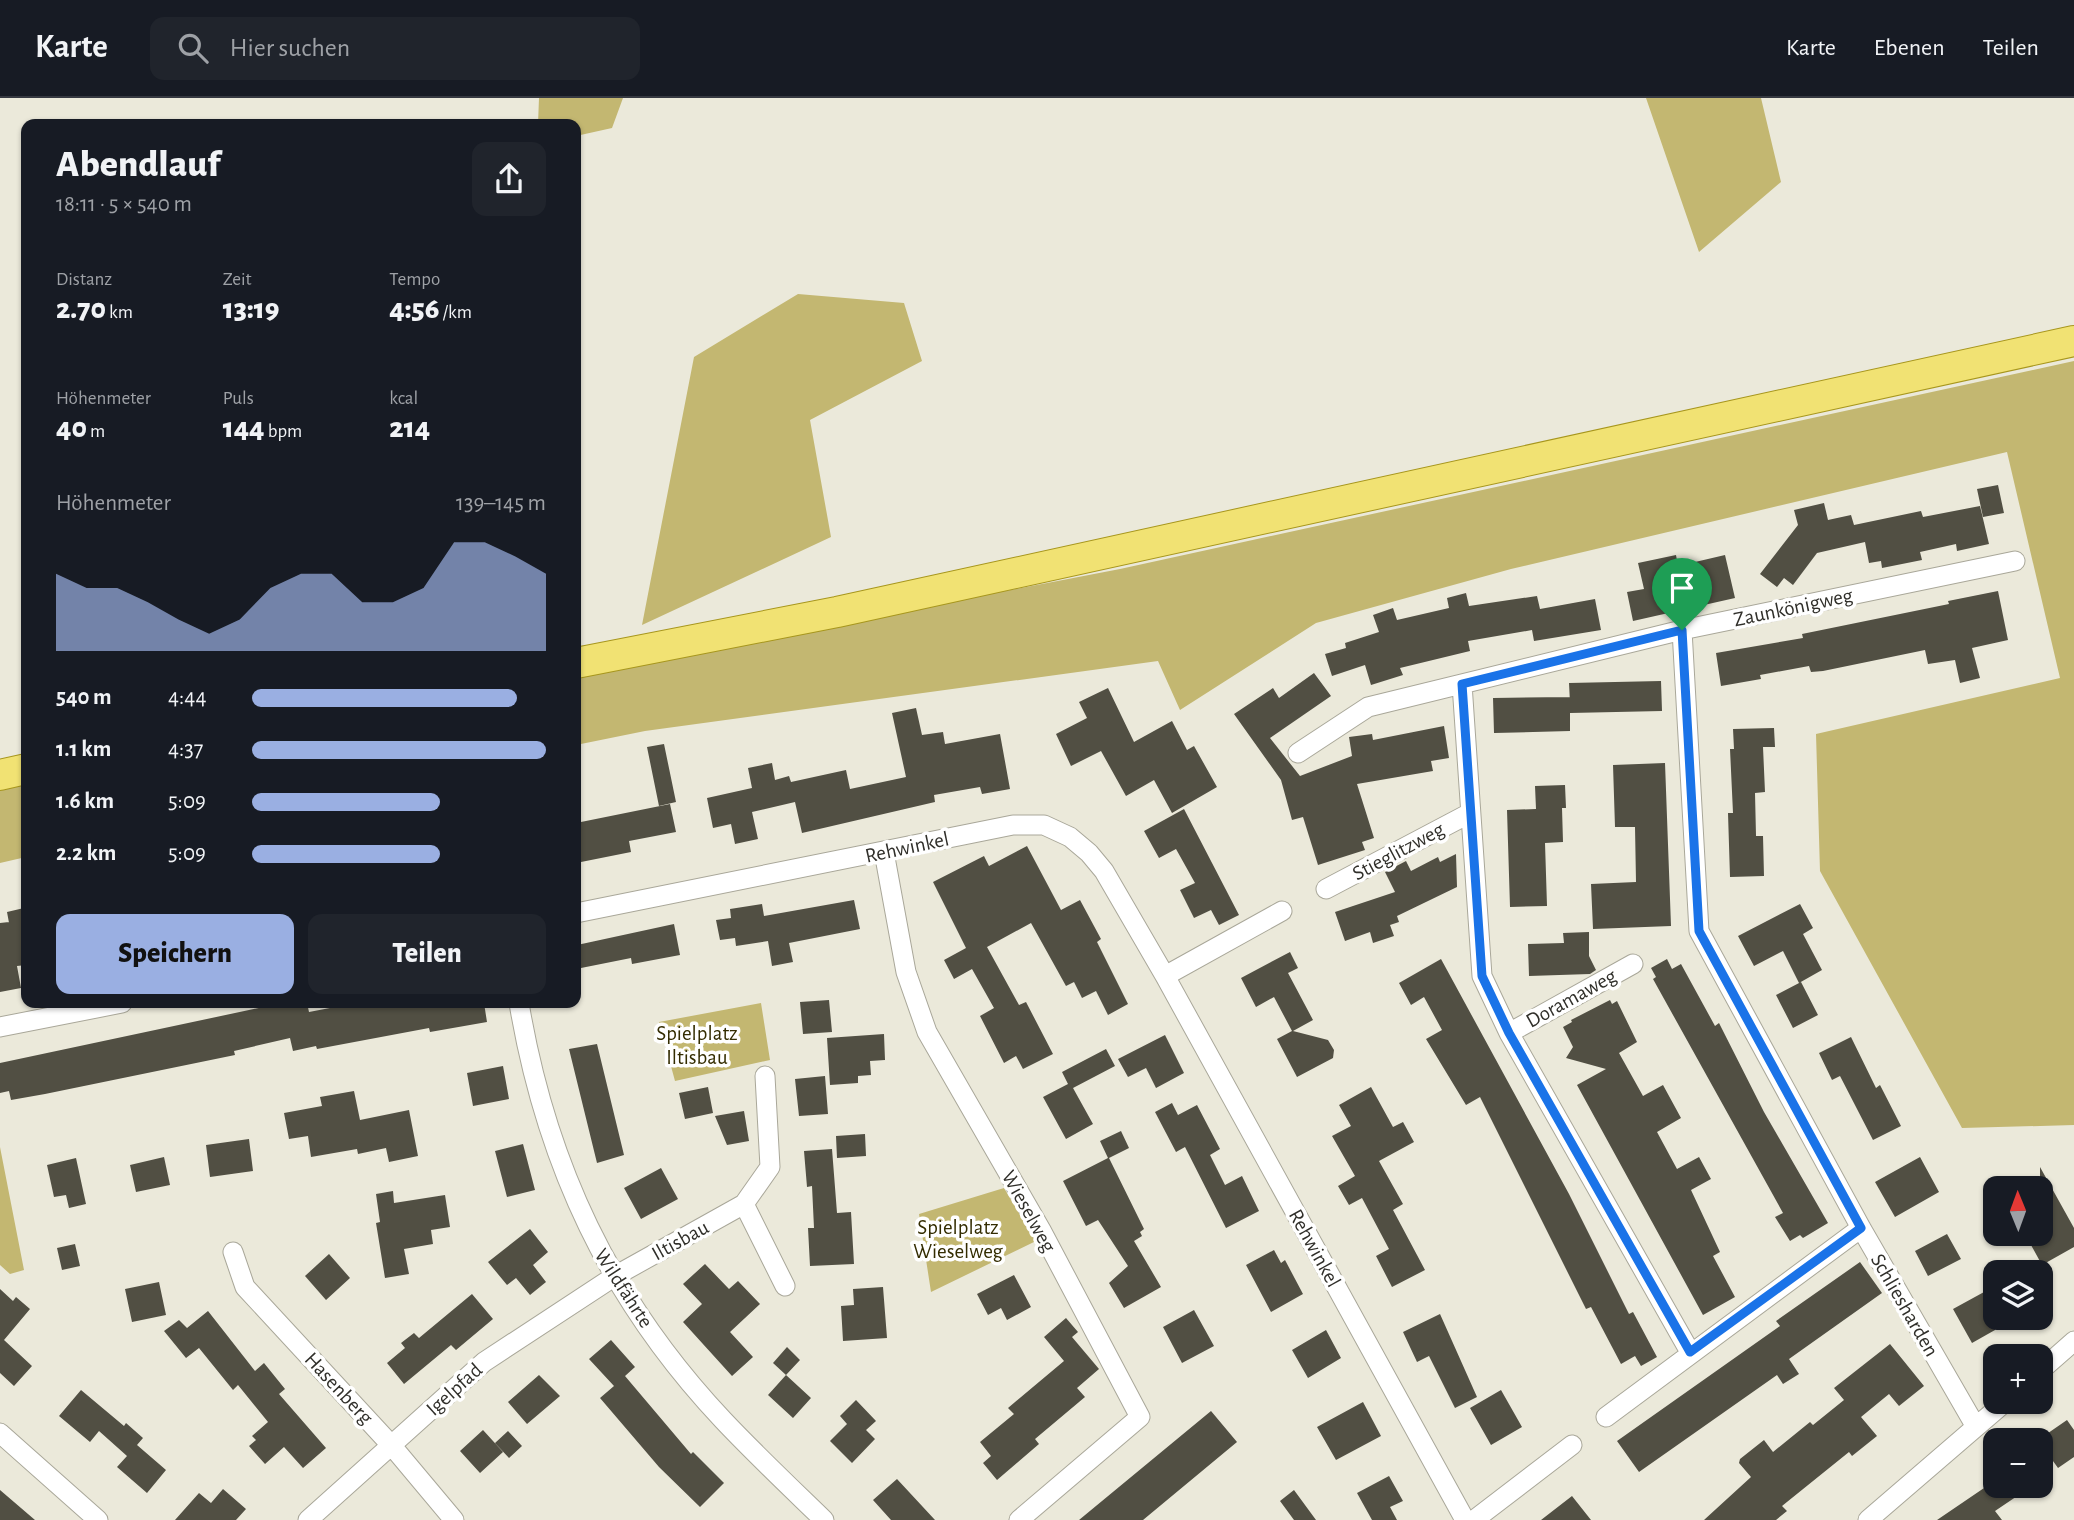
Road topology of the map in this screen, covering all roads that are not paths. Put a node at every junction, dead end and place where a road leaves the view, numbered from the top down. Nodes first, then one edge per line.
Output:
1 (2074, 341) edge
2 (2015, 561) dead end
3 (1682, 630) junction
4 (581, 662) edge
5 (1462, 684) junction
6 (1297, 753) dead end
7 (21, 770) edge
8 (0, 775) edge
9 (1470, 813) junction
10 (884, 852) junction
11 (1326, 889) dead end
12 (1282, 911) dead end
13 (581, 913) edge
14 (1633, 964) dead end
15 (1165, 976) junction
16 (97, 1008) edge
17 (520, 1008) edge
18 (0, 1027) edge
19 (1509, 1033) junction
20 (765, 1076) dead end
21 (744, 1204) junction
22 (1861, 1228) junction
23 (233, 1252) dead end
24 (615, 1276) junction
25 (785, 1286) dead end
26 (2074, 1341) edge
27 (1690, 1352) junction
28 (2053, 1360) edge
29 (1991, 1414) edge
30 (1606, 1418) dead end
31 (1976, 1427) junction
32 (0, 1433) edge
33 (1572, 1445) dead end
34 (392, 1446) junction
35 (98, 1520) edge
36 (308, 1520) edge
37 (454, 1520) edge
38 (824, 1520) edge
39 (1019, 1520) edge
40 (1465, 1520) edge
41 (1474, 1520) edge
42 (1868, 1520) edge

1 - 4 main road
2 - 3 street, Zaunkönigweg
3 - 5 street, Zaunkönigweg
3 - 22 street, Schliesharden
5 - 6 street, Zaunkönigweg
5 - 9 street, Stieglitzweg
7 - 8 main road
9 - 11 street, Stieglitzweg
9 - 19 street, Stieglitzweg
10 - 13 street, Rehwinkel
10 - 15 street, Rehwinkel
10 - 39 street, Wieselweg
12 - 15 street
14 - 19 street, Doramaweg
15 - 40 street, Rehwinkel
16 - 18 street
17 - 24 street, Wildfährte
19 - 27 street, Stieglitzweg
20 - 21 street, Iltisbau
21 - 24 street, Iltisbau
21 - 25 street
22 - 27 street
22 - 31 street, Schliesharden
23 - 34 street, Hasenberg
24 - 34 street, Igelpfad
24 - 38 street, Wildfährte
26 - 28 street
27 - 30 street
29 - 31 street
31 - 42 street
32 - 35 street
33 - 41 street
34 - 36 street, Igelpfad
34 - 37 street, Hasenberg

